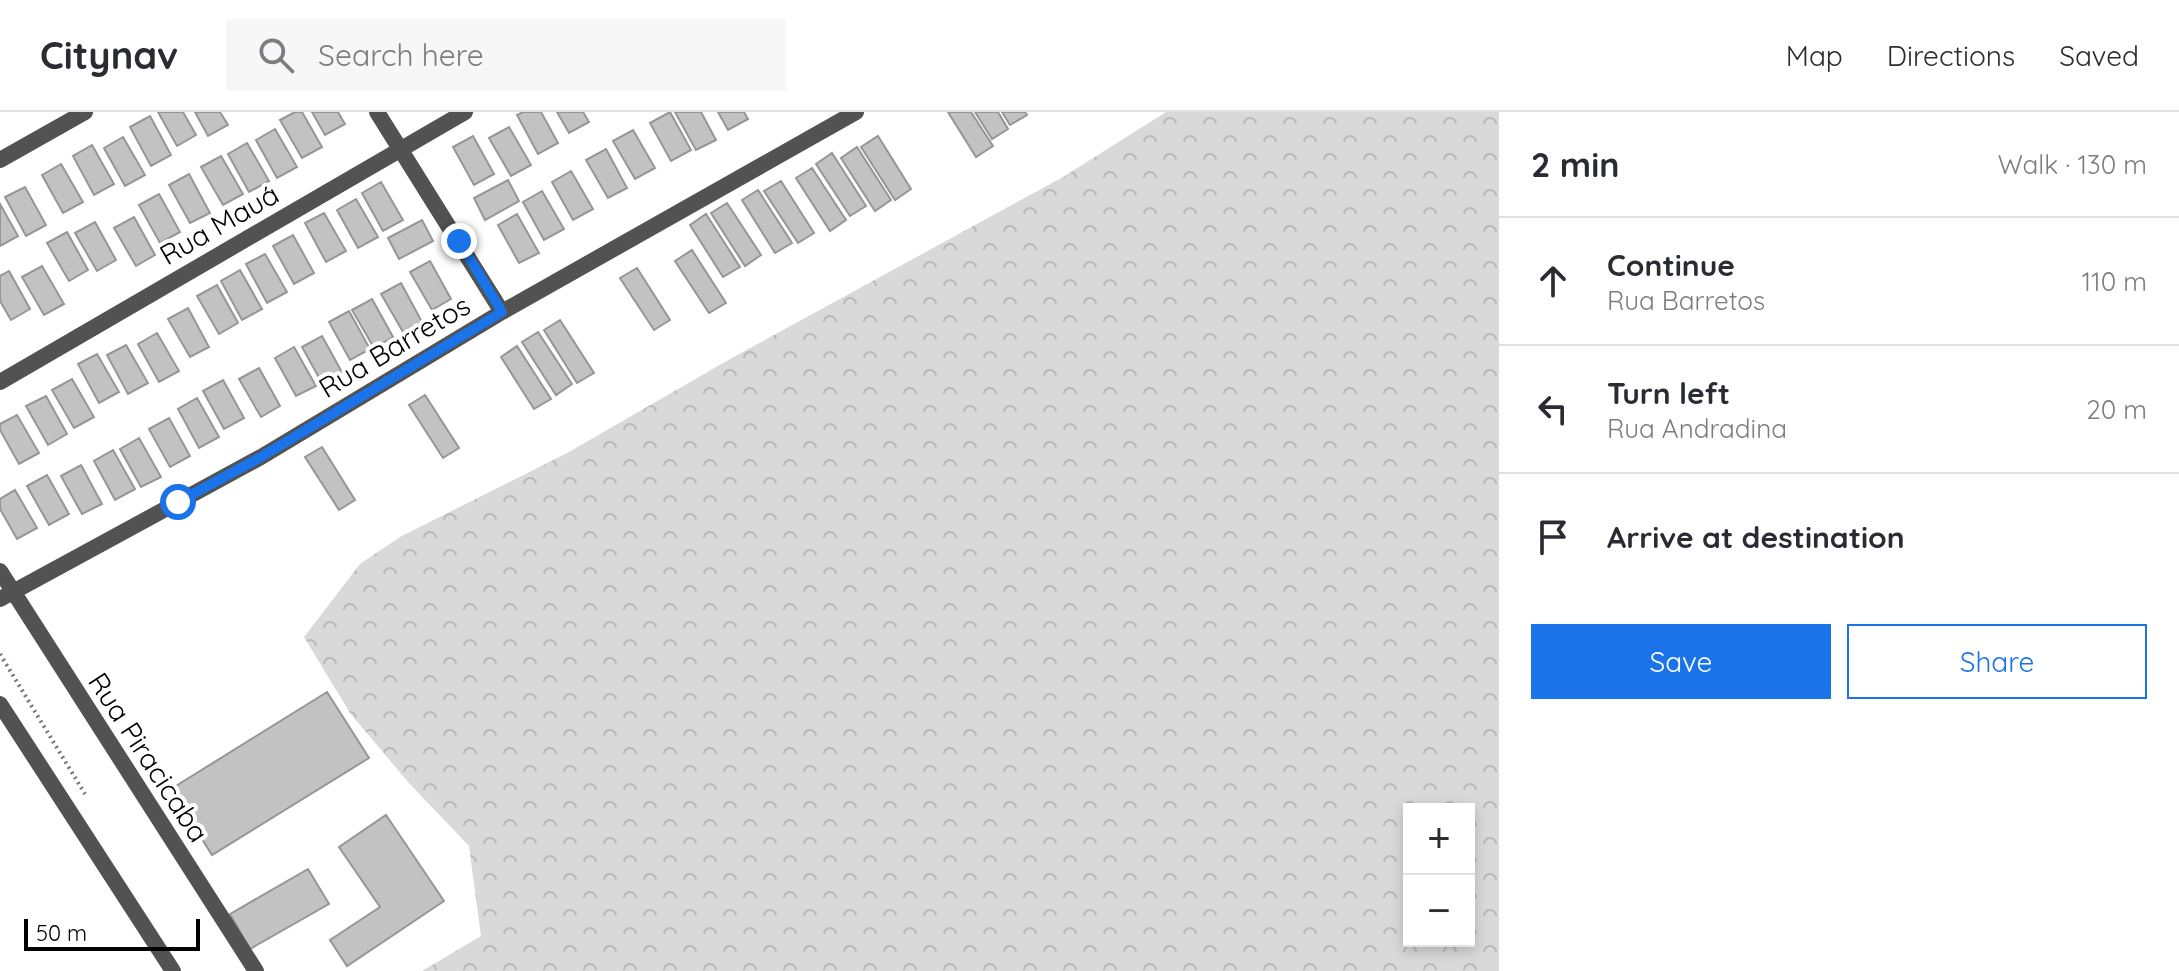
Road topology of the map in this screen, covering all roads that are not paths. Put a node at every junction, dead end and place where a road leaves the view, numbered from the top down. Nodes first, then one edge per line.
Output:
1 (85, 112) edge
2 (377, 112) edge
3 (465, 112) edge
4 (856, 112) edge
5 (401, 147) junction
6 (0, 160) edge
7 (502, 312) junction
8 (0, 382) edge
9 (0, 571) edge
10 (7, 596) edge
11 (0, 704) edge
12 (173, 971) edge
13 (256, 971) edge

1 - 6 street
2 - 5 street
3 - 5 street, Rua Mauá
4 - 7 street, Rua Barretos
5 - 7 street
5 - 8 street, Rua Mauá
7 - 10 street, Rua Barretos
9 - 10 street, Rua Piracicaba
10 - 13 street, Rua Piracicaba
11 - 12 street

